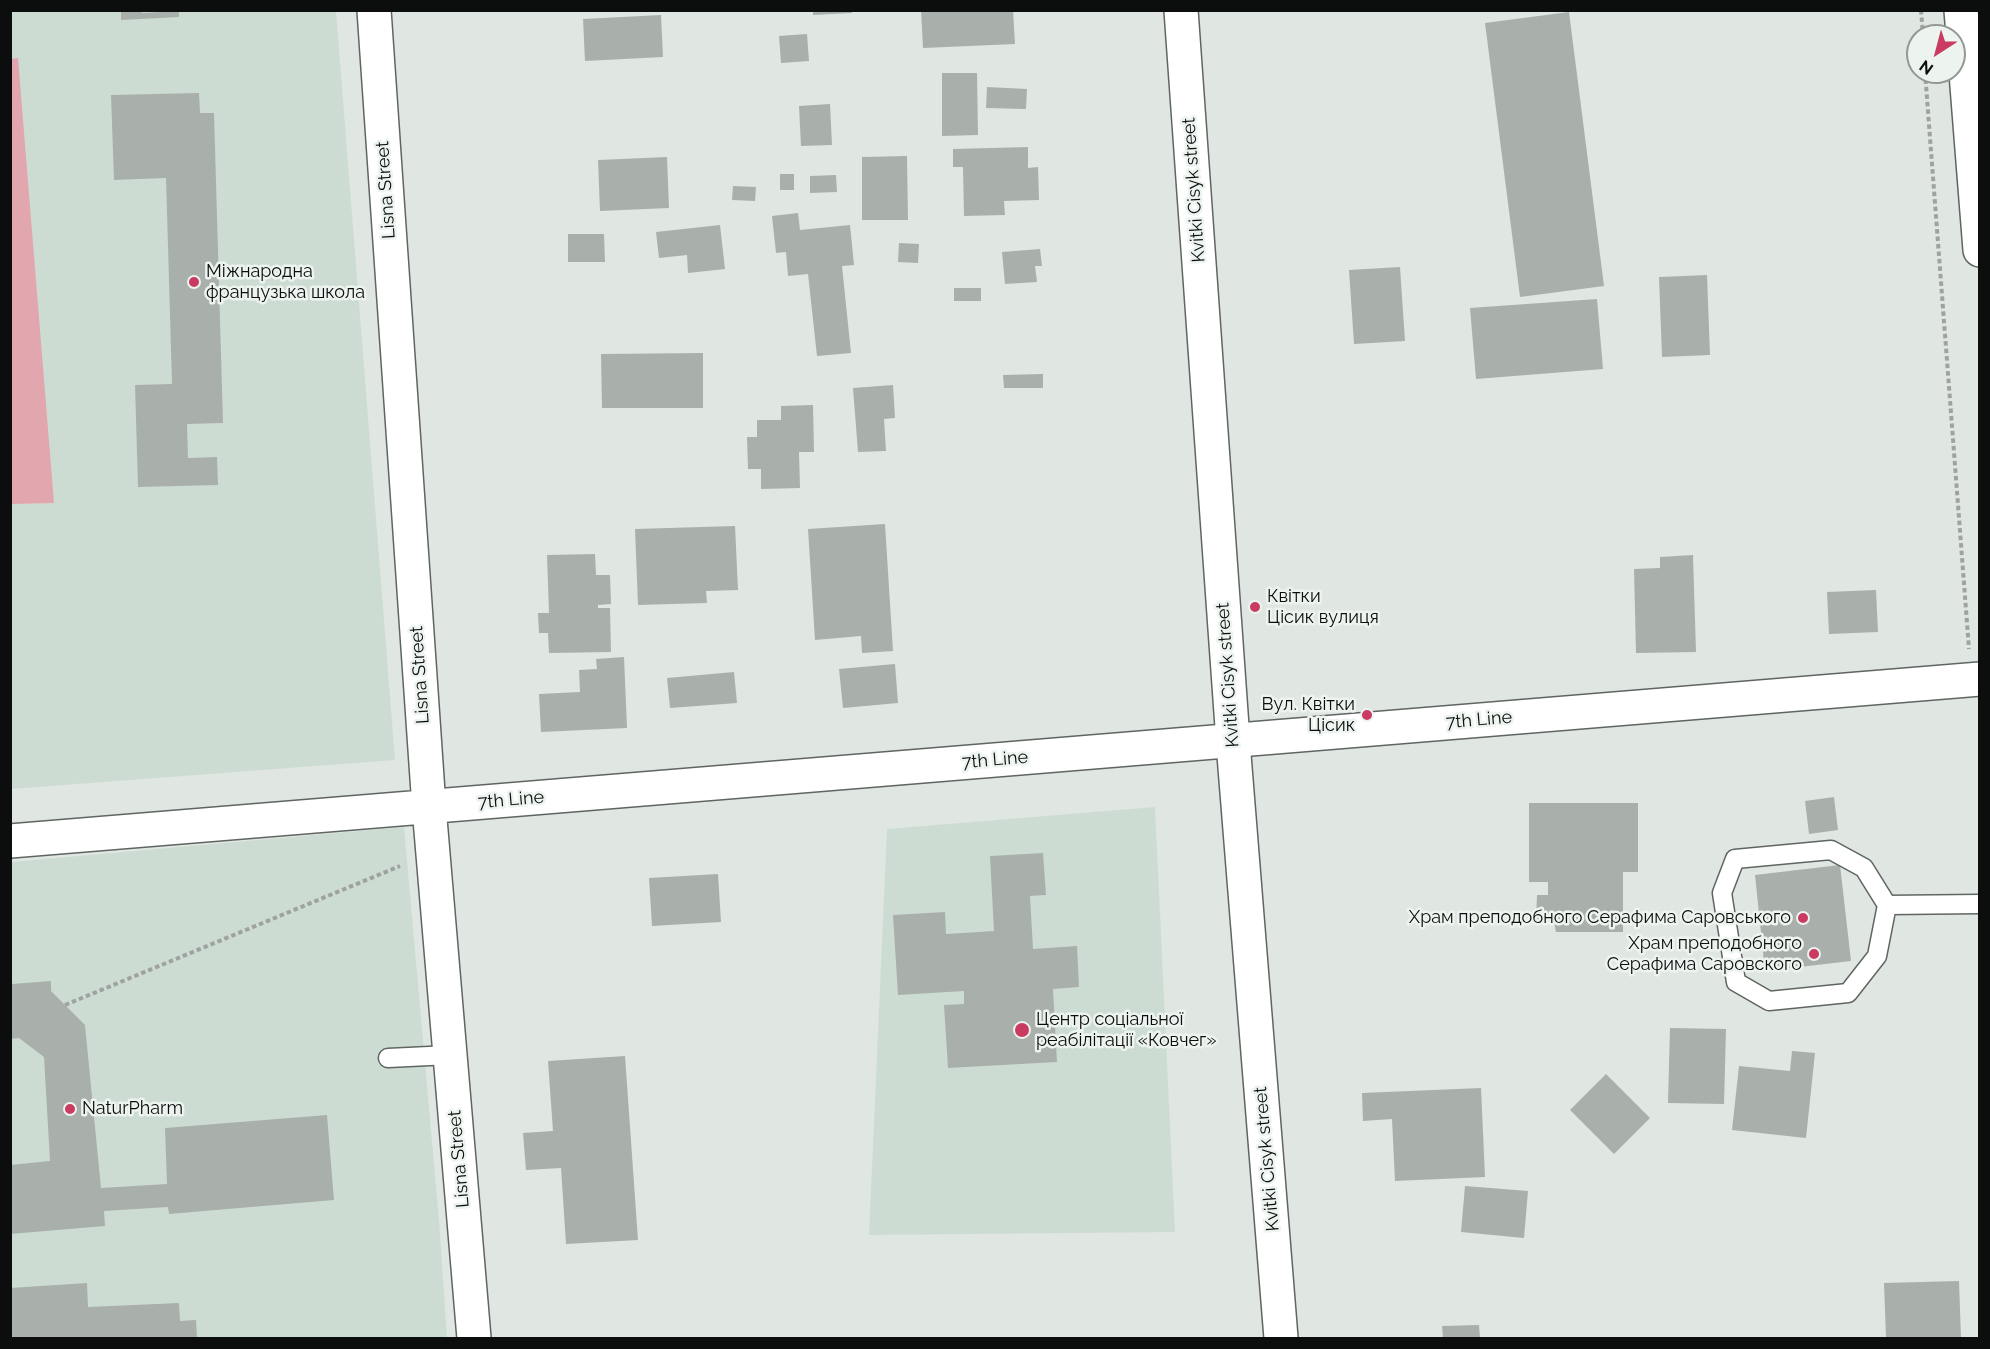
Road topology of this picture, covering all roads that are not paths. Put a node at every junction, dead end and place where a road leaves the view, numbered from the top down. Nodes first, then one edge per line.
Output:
1 (374, 10) edge
2 (1181, 10) edge
3 (1961, 10) edge
4 (1980, 250) edge
5 (1975, 679) edge
6 (1233, 741) junction
7 (430, 816) junction
8 (10, 841) edge
9 (1980, 904) edge
10 (1887, 905) junction
11 (450, 1055) junction
12 (388, 1058) dead end
13 (474, 1338) edge
14 (1281, 1338) edge

1 - 7 street, Lisna Street
2 - 6 street, Kvitki Cisyk street
3 - 4 street
5 - 6 street, 7th Line
6 - 7 street, 7th Line
6 - 14 street, Kvitki Cisyk street
7 - 8 street, 7th Line
7 - 11 street, Lisna Street
9 - 10 lane
10 - 10 lane
11 - 12 lane
11 - 13 street, Lisna Street

